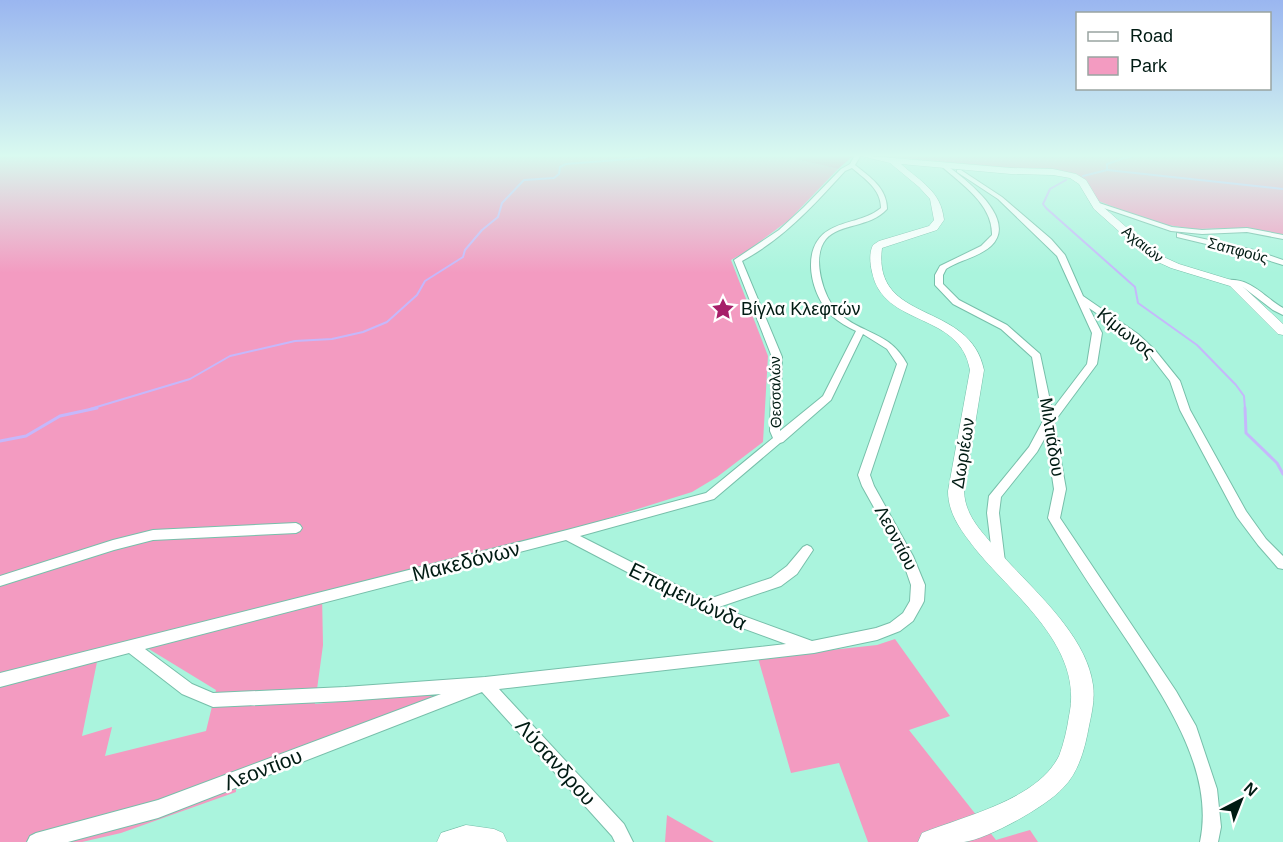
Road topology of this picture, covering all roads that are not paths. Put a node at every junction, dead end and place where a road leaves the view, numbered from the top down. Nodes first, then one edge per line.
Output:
1 (820, 194) edge
2 (882, 194) edge
3 (930, 194) edge
4 (975, 194) edge
5 (994, 194) edge
6 (1089, 194) edge
7 (1094, 203) junction
8 (1155, 225) junction
9 (1202, 232) junction
10 (1283, 237) edge
11 (1193, 238) junction
12 (1283, 263) edge
13 (1230, 282) junction
14 (1079, 297) junction
15 (1283, 312) edge
16 (861, 329) junction
17 (1283, 331) edge
18 (1049, 421) junction
19 (779, 440) junction
20 (296, 528) dead end
21 (567, 535) junction
22 (807, 550) dead end
23 (1283, 564) edge
24 (1000, 566) junction
25 (0, 582) edge
26 (705, 606) junction
27 (131, 647) junction
28 (814, 647) junction
29 (0, 680) edge
30 (485, 684) junction
31 (36, 842) edge
32 (450, 842) edge
33 (494, 842) edge
34 (624, 842) edge
35 (931, 842) edge
36 (1209, 842) edge

1 - 19 street, Θεσσαλών
2 - 16 street, Λεοντίου
3 - 24 street, Δωριέων
4 - 18 street, Μιλτιάδου
5 - 14 street, Κίμωνος
6 - 7 street, Αχαιών
7 - 8 street
7 - 13 street, Αχαιών
8 - 9 street
8 - 11 street, Σαπφούς
9 - 10 street
9 - 11 street, Σαπφούς
11 - 12 street, Σαπφούς
13 - 15 street
13 - 17 street, Αχαιών
14 - 18 street
14 - 23 street, Κίμωνος
16 - 19 street, Μακεδόνων
16 - 28 street, Λεοντίου
18 - 24 street
18 - 36 street, Μιλτιάδου
19 - 21 street, Μακεδόνων
20 - 25 street
21 - 26 street, Επαμεινώνδα
21 - 27 street, Μακεδόνων
22 - 26 street
24 - 35 street, Δωριέων
26 - 28 street, Επαμεινώνδα
27 - 29 street, Μακεδόνων
27 - 30 street, Λεοντίου
28 - 30 street, Λεοντίου
30 - 31 street, Λεοντίου
30 - 34 street, Λύσανδρου
32 - 33 street

